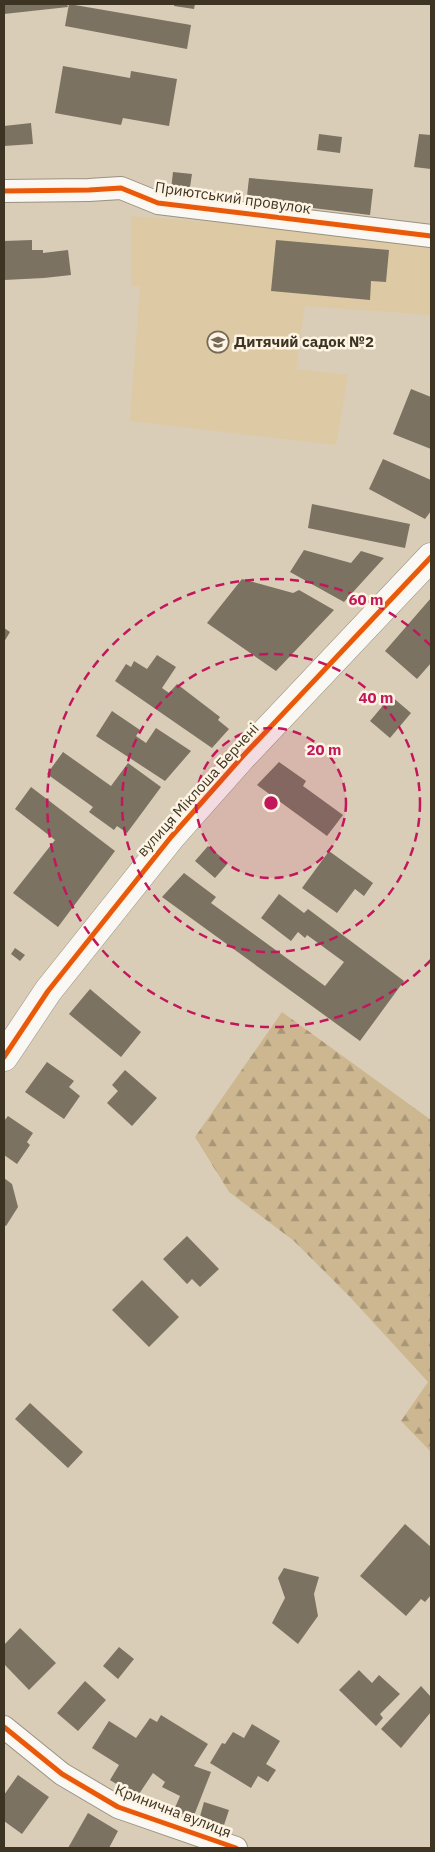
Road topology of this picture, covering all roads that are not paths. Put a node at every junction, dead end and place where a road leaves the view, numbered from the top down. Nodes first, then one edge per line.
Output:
1 (4, 191) edge
2 (431, 236) edge
3 (431, 557) edge
4 (4, 1057) edge
5 (4, 1727) edge
6 (236, 1848) edge

1 - 2 street, Приютський провулок
3 - 4 street, вулиця Міклоша Берчені
5 - 6 street, Кринична вулиця

